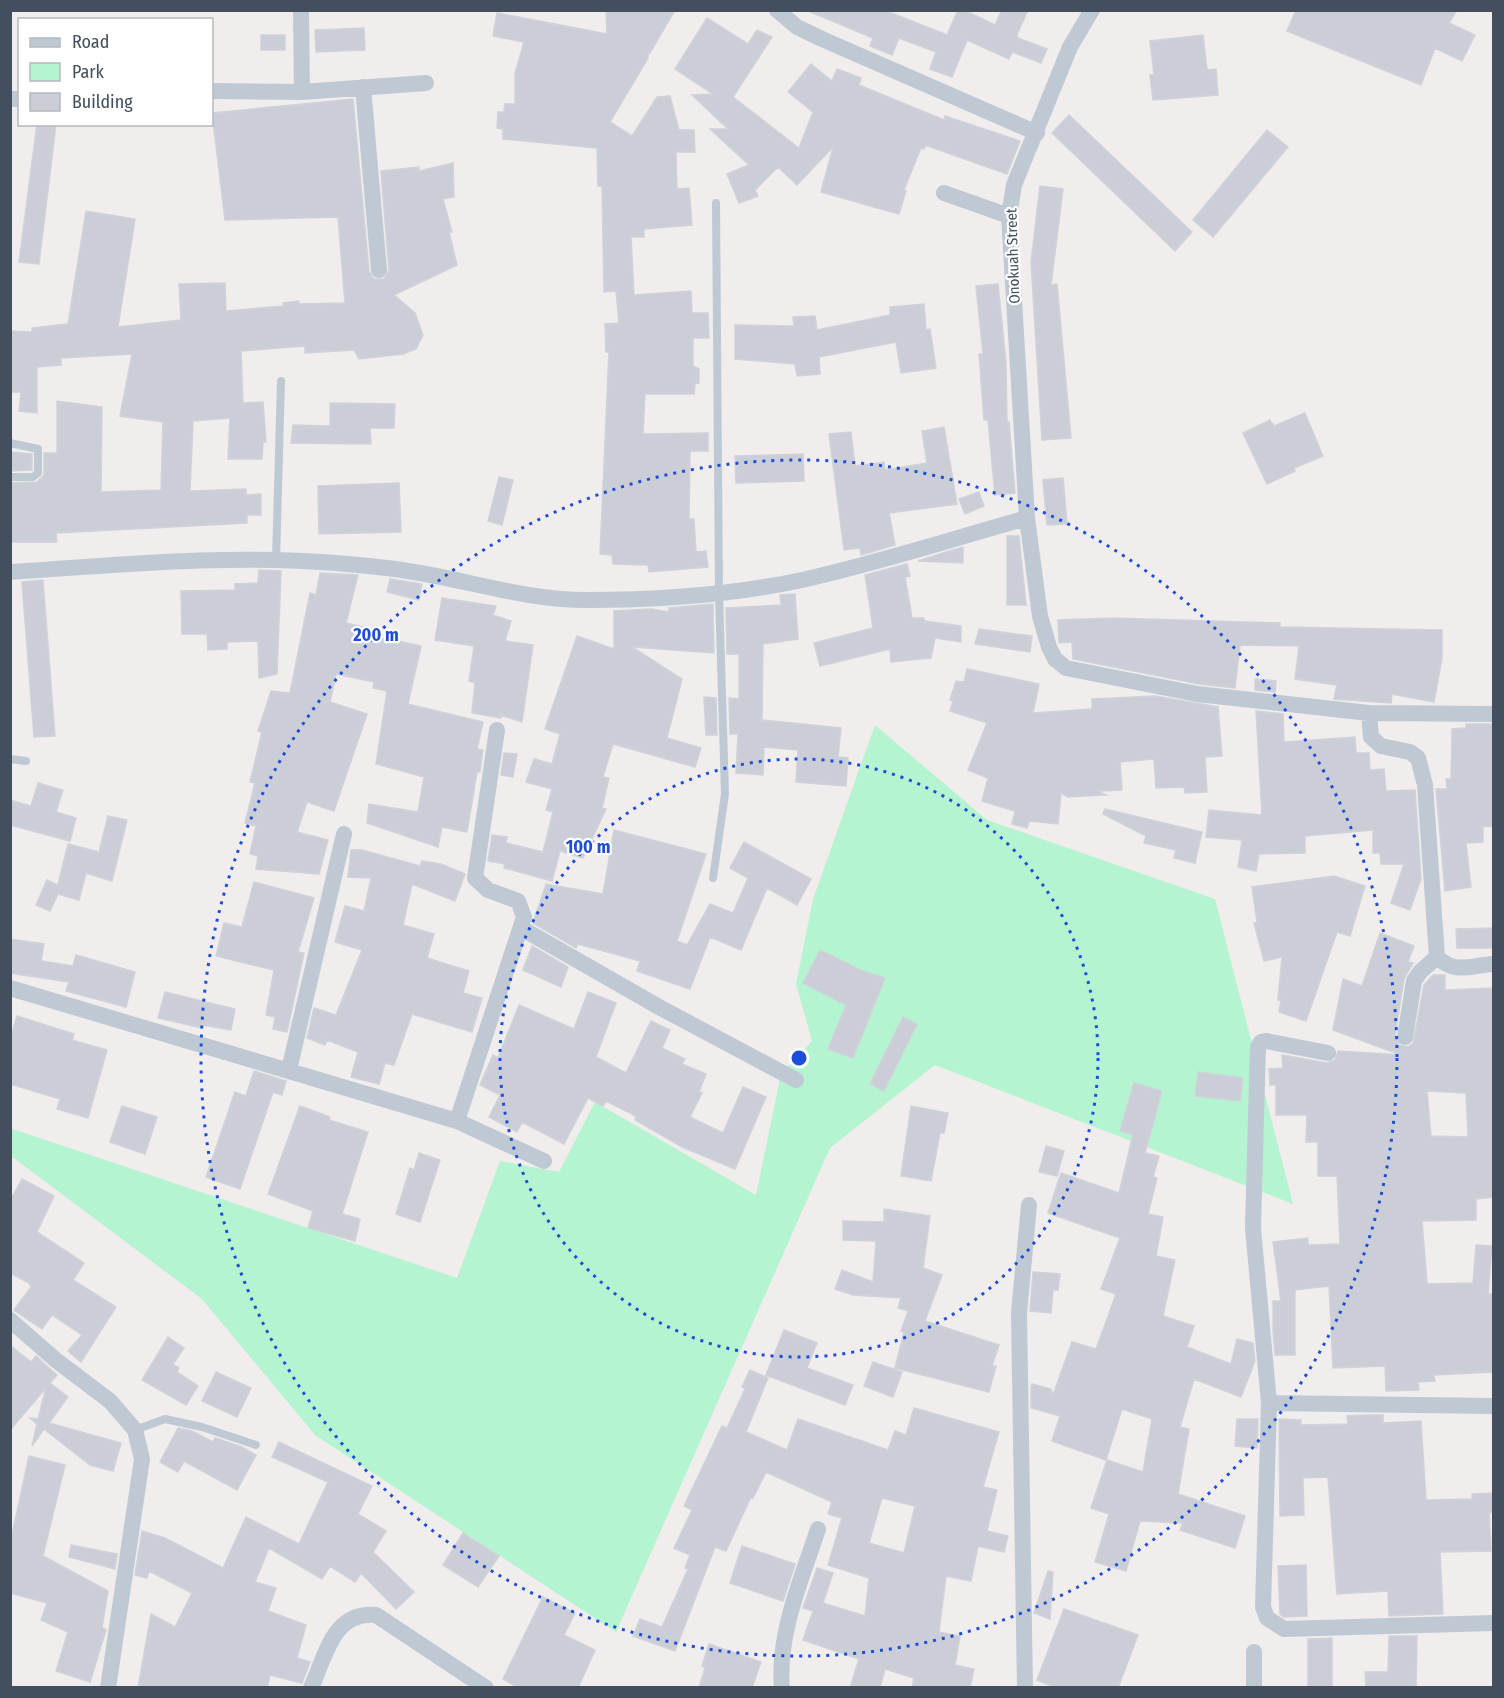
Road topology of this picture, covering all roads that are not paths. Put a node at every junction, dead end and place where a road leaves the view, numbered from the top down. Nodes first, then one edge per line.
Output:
1 (301, 10) edge
2 (777, 10) edge
3 (1092, 10) edge
4 (426, 83) dead end
5 (363, 87) junction
6 (213, 91) edge
7 (302, 92) junction
8 (1037, 133) junction
9 (944, 193) dead end
10 (716, 202) dead end
11 (1010, 216) junction
12 (379, 270) dead end
13 (281, 381) dead end
14 (10, 443) edge
15 (10, 477) edge
16 (1027, 518) junction
17 (276, 560) junction
18 (10, 572) edge
19 (719, 594) junction
20 (1369, 713) junction
21 (1494, 714) edge
22 (497, 730) dead end
23 (10, 759) edge
24 (26, 761) dead end
25 (344, 834) dead end
26 (713, 878) dead end
27 (521, 928) junction
28 (1437, 957) junction
29 (1494, 964) edge
30 (10, 988) edge
31 (1405, 1037) dead end
32 (1328, 1053) dead end
33 (289, 1070) junction
34 (796, 1080) dead end
35 (457, 1121) junction
36 (544, 1161) dead end
37 (1029, 1205) dead end
38 (10, 1320) edge
39 (1269, 1403) junction
40 (1494, 1406) edge
41 (135, 1430) junction
42 (256, 1445) dead end
43 (818, 1529) dead end
44 (1494, 1623) edge
45 (1254, 1652) dead end
46 (108, 1688) edge
47 (311, 1688) edge
48 (486, 1688) edge
49 (782, 1688) edge
50 (1024, 1688) edge
51 (1254, 1688) edge

1 - 7 street
2 - 8 street
3 - 8 street, Onokuah Street
4 - 5 street
5 - 7 street
5 - 12 street
6 - 7 street
8 - 11 street, Onokuah Street
9 - 11 street
10 - 19 lane
11 - 16 street, Onokuah Street
13 - 17 lane
14 - 15 lane
16 - 19 street
16 - 20 street, Onokuah Street
17 - 18 street
17 - 19 street
19 - 26 lane
20 - 21 street, Onokuah Street
20 - 28 street
22 - 27 street
23 - 24 lane
25 - 33 street
27 - 34 street
27 - 35 street
28 - 29 street
28 - 31 street
30 - 33 street
32 - 39 street
33 - 35 street
35 - 36 street
37 - 50 street
38 - 41 street
39 - 40 street
39 - 44 street
41 - 42 lane
41 - 46 street
43 - 49 street
45 - 51 street
47 - 48 street

